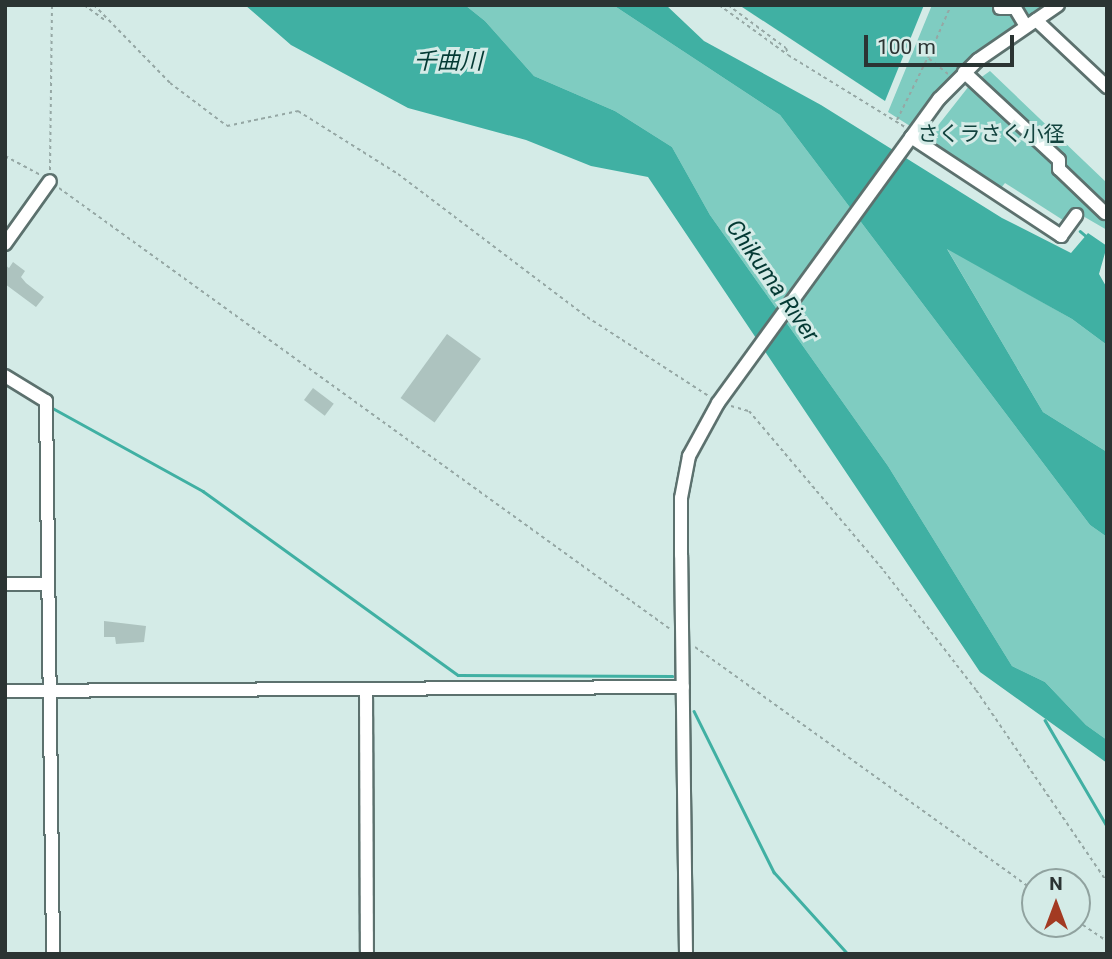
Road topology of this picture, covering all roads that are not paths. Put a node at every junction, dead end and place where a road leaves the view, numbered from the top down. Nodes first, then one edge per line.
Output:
1 (1058, 5) edge
2 (999, 8) dead end
3 (1031, 23) junction
4 (964, 72) junction
5 (1107, 87) edge
6 (911, 137) junction
7 (50, 181) road end
8 (1105, 213) edge
9 (1076, 215) dead end
10 (5, 244) edge
11 (5, 376) edge
12 (5, 584) edge
13 (48, 584) junction
14 (683, 687) junction
15 (366, 689) junction
16 (5, 691) edge
17 (50, 691) junction
18 (53, 954) edge
19 (368, 954) edge
20 (686, 954) edge

1 - 3 street
2 - 3 street
3 - 4 street
3 - 5 street
4 - 6 street
4 - 8 street
6 - 9 street
6 - 14 street
7 - 10 street
11 - 13 street
12 - 13 street
13 - 17 street
14 - 15 street
14 - 20 street
15 - 17 street
15 - 19 street
16 - 17 street
17 - 18 street

